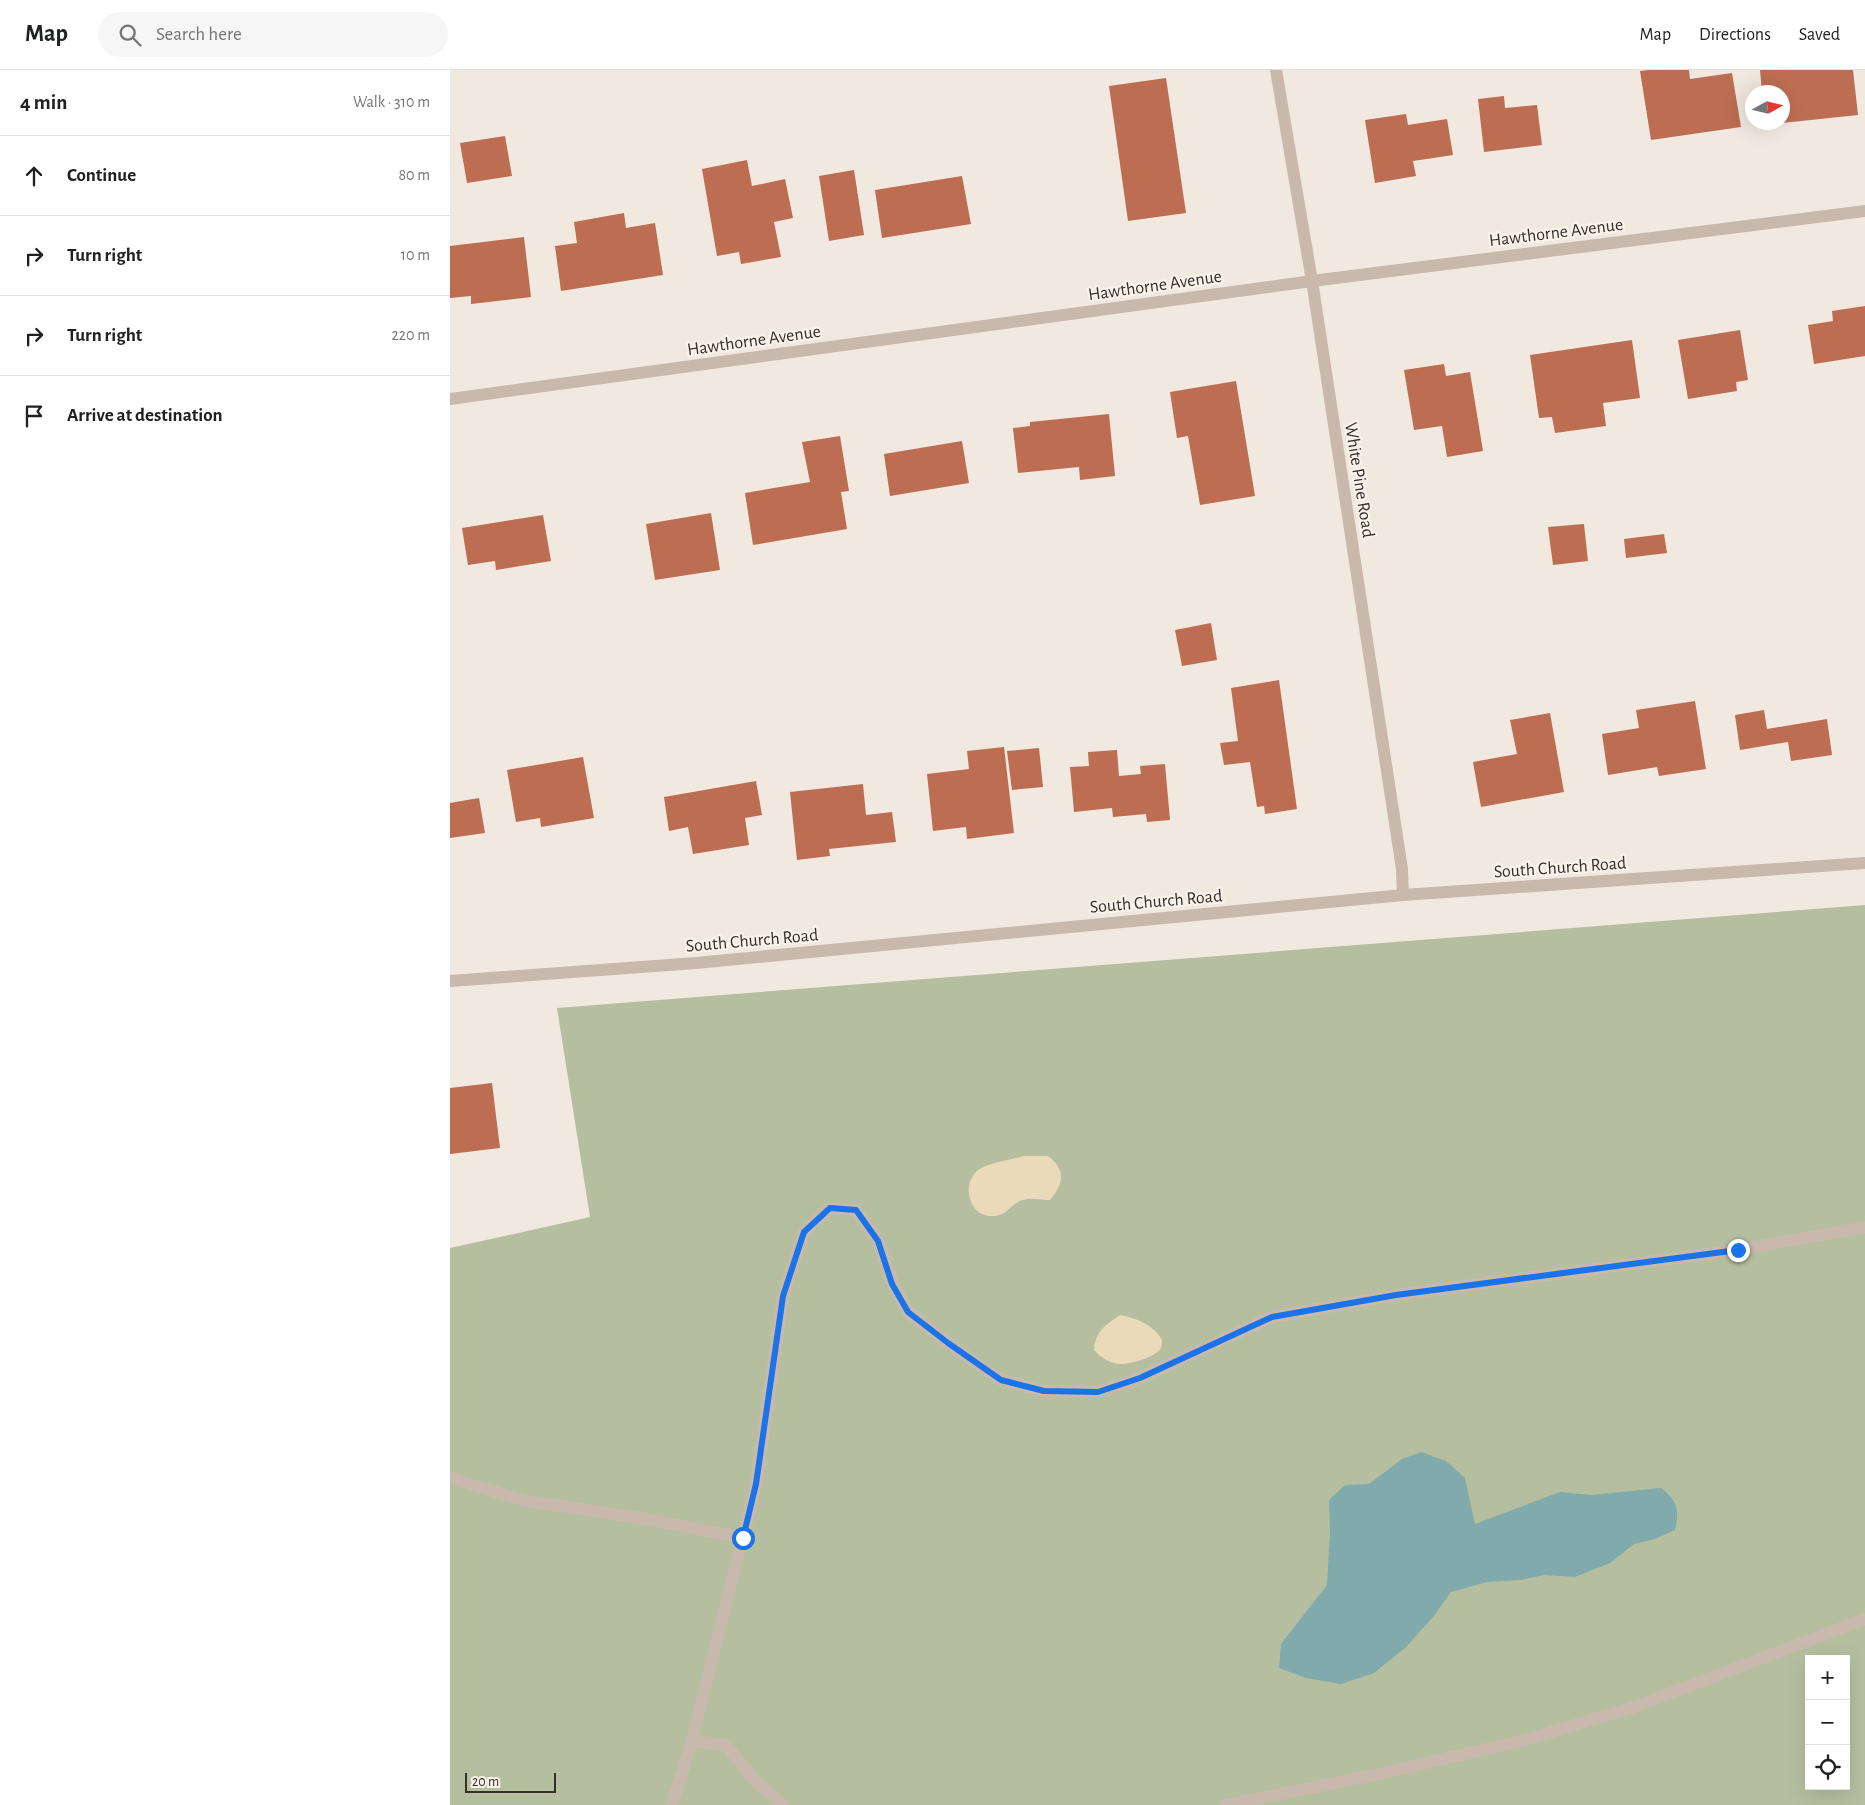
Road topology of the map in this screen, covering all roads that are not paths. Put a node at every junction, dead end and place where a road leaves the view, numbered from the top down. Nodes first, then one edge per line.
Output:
1 (1276, 70) edge
2 (1865, 211) edge
3 (1312, 281) junction
4 (450, 399) edge
5 (1865, 863) edge
6 (1403, 895) junction
7 (450, 981) edge
8 (1865, 1227) edge
9 (450, 1478) edge
10 (743, 1538) junction
11 (1865, 1619) edge
12 (692, 1740) junction
13 (672, 1805) edge
14 (783, 1805) edge
15 (1226, 1805) edge

1 - 3 street, White Pine Road
2 - 3 street, Hawthorne Avenue
3 - 4 street, Hawthorne Avenue
3 - 6 street, White Pine Road
5 - 6 street, South Church Road
6 - 7 street, South Church Road
8 - 10 street
9 - 10 street
10 - 12 street
11 - 15 street
12 - 13 street
12 - 14 street

